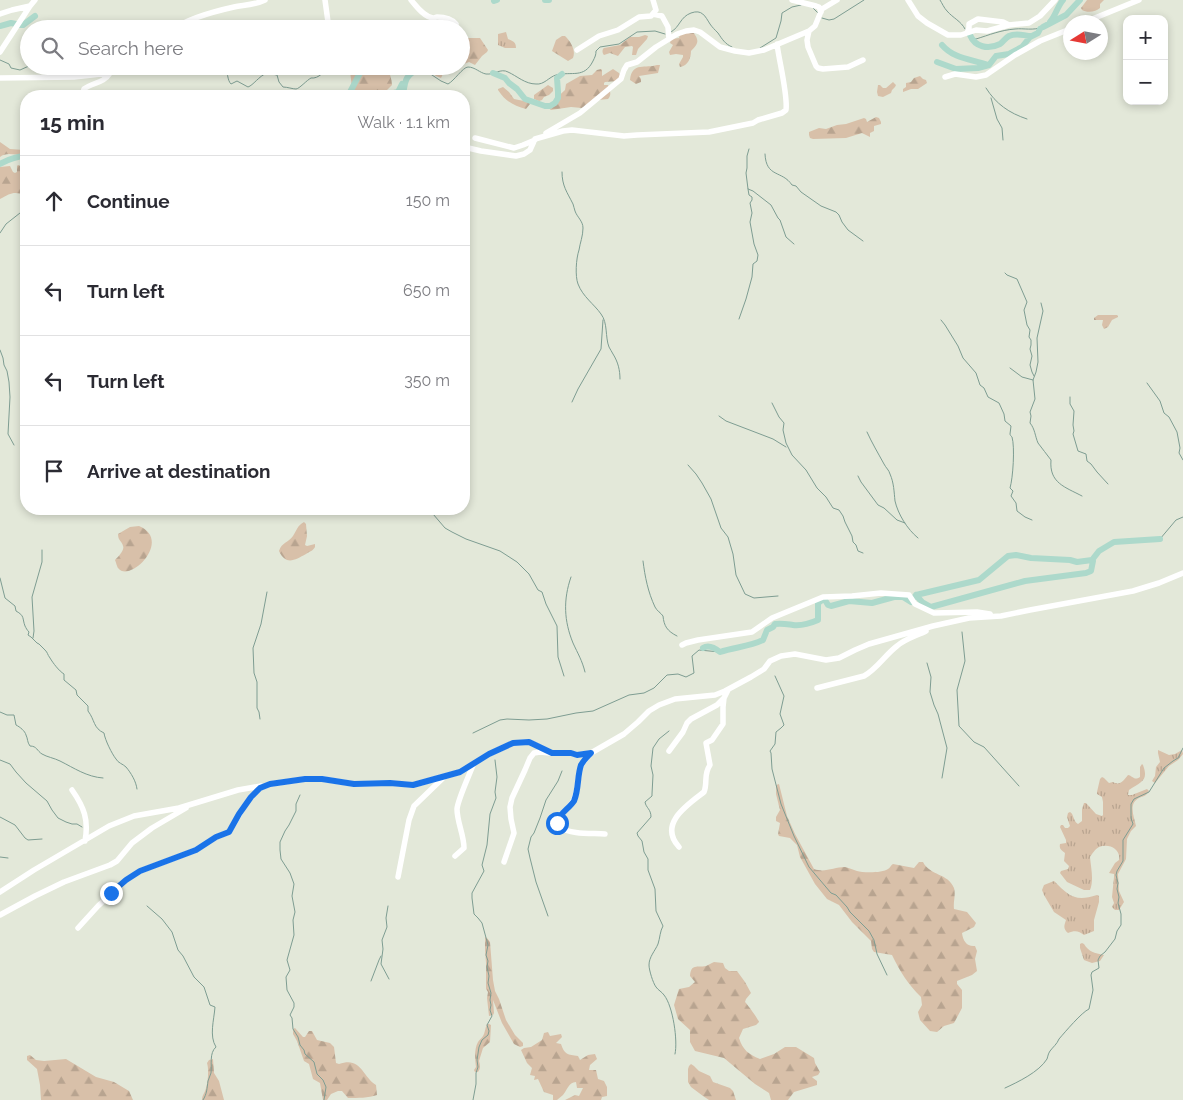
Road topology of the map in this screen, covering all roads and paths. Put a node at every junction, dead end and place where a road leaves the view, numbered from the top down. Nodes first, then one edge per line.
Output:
1 (35, 0) edge
2 (265, 0) edge
3 (325, 0) edge
4 (411, 0) edge
5 (653, 0) edge
6 (792, 0) edge
7 (837, 0) edge
8 (908, 0) edge
9 (1056, 0) edge
10 (1139, 0) edge
11 (30, 6) junction
12 (821, 12) junction
13 (0, 14) edge
14 (653, 14) junction
15 (1102, 15) edge
16 (21, 20) edge
17 (192, 20) edge
18 (328, 20) edge
19 (453, 20) edge
20 (20, 21) edge
21 (1009, 24) junction
22 (809, 31) junction
23 (1063, 32) edge
24 (967, 33) junction
25 (669, 39) junction
26 (777, 44) junction
27 (577, 50) dead end
28 (0, 52) edge
29 (862, 60) dead end
30 (92, 75) edge
31 (109, 75) edge
32 (0, 78) edge
33 (945, 78) dead end
34 (84, 90) edge
35 (475, 138) dead end
36 (535, 139) junction
37 (470, 148) edge
38 (1183, 573) edge
39 (999, 616) junction
40 (936, 625) junction
41 (682, 645) dead end
42 (817, 688) dead end
43 (728, 690) junction
44 (724, 698) junction
45 (669, 751) dead end
46 (552, 753) junction
47 (591, 753) junction
48 (473, 765) junction
49 (445, 777) junction
50 (270, 784) junction
51 (72, 790) dead end
52 (196, 802) junction
53 (605, 834) dead end
54 (85, 841) junction
55 (679, 847) dead end
56 (455, 856) dead end
57 (504, 862) dead end
58 (398, 877) dead end
59 (0, 892) edge
60 (0, 915) edge
61 (78, 928) dead end

1 - 11 street
2 - 17 street
3 - 18 street
4 - 19 street
5 - 14 street
6 - 12 street
7 - 12 street
8 - 24 street
9 - 21 street
10 - 15 street
11 - 13 street
11 - 16 street
12 - 22 street
14 - 25 street
14 - 27 street
20 - 28 street
21 - 24 street
21 - 24 street
22 - 26 street
22 - 29 street
23 - 33 street
25 - 26 street
25 - 36 street
26 - 36 street
30 - 32 street
31 - 34 street
35 - 36 street
36 - 37 street
38 - 39 street
39 - 40 street
39 - 41 street
40 - 42 street
40 - 43 street
43 - 44 street
43 - 47 street
44 - 45 street
44 - 55 street
46 - 47 street
46 - 48 street
46 - 57 street
47 - 53 street
48 - 49 street
48 - 56 street
49 - 50 street
49 - 58 street
50 - 52 street
50 - 61 street
51 - 54 street
52 - 54 street
52 - 60 street
54 - 59 street

